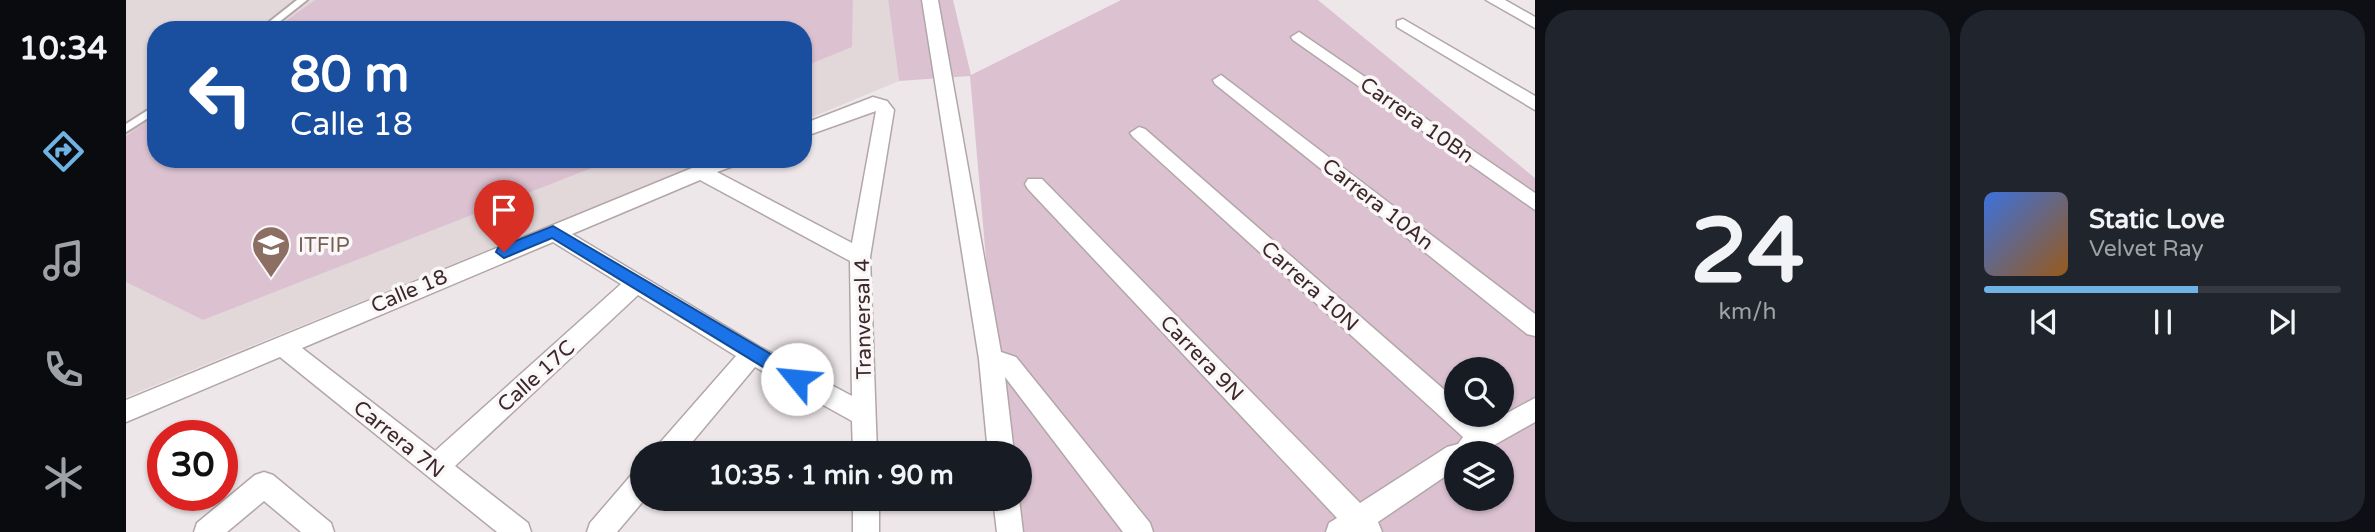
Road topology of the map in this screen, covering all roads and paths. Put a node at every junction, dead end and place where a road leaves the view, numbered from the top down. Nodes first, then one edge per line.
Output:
1 (303, 0) edge
2 (930, 0) edge
3 (1494, 0) edge
4 (274, 21) edge
5 (1535, 23) edge
6 (1403, 24) dead end
7 (1299, 37) dead end
8 (1221, 80) dead end
9 (1535, 104) edge
10 (147, 114) edge
11 (812, 127) edge
12 (126, 129) edge
13 (1139, 134) dead end
14 (711, 168) edge
15 (701, 172) junction
16 (1035, 184) dead end
17 (1535, 203) edge
18 (553, 232) junction
19 (860, 257) junction
20 (636, 284) junction
21 (1535, 327) edge
22 (281, 345) junction
23 (752, 354) junction
24 (991, 359) junction
25 (1535, 408) edge
26 (126, 411) edge
27 (865, 416) junction
28 (1482, 438) junction
29 (677, 441) edge
30 (866, 441) edge
31 (1000, 441) edge
32 (1478, 441) edge
33 (1444, 464) edge
34 (435, 468) junction
35 (630, 496) edge
36 (866, 511) edge
37 (1007, 511) edge
38 (1355, 528) edge
39 (207, 532) edge
40 (321, 532) edge
41 (518, 532) edge
42 (600, 532) edge
43 (866, 532) edge
44 (1010, 532) edge
45 (1140, 532) edge

1 - 4 lane
2 - 24 street
3 - 5 street
6 - 9 street
7 - 17 street, Carrera 10Bn
8 - 21 street, Carrera 10An
10 - 12 lane
11 - 19 street, Tranversal 4
13 - 28 street, Carrera 10N
14 - 15 street, Calle 18
15 - 18 street, Calle 18
15 - 19 street
16 - 38 street, Carrera 9N
18 - 20 street
18 - 22 street, Calle 18
19 - 27 street, Tranversal 4
20 - 23 street
20 - 34 street, Calle 17C
22 - 26 street, Calle 18
22 - 34 street, Carrera 7N
23 - 27 street
23 - 29 street
24 - 31 street
24 - 45 street
25 - 28 street
27 - 30 street, Tranversal 4
28 - 32 street
33 - 38 street
34 - 41 street, Carrera 7N
35 - 42 street
36 - 43 street
37 - 44 street
39 - 40 street

